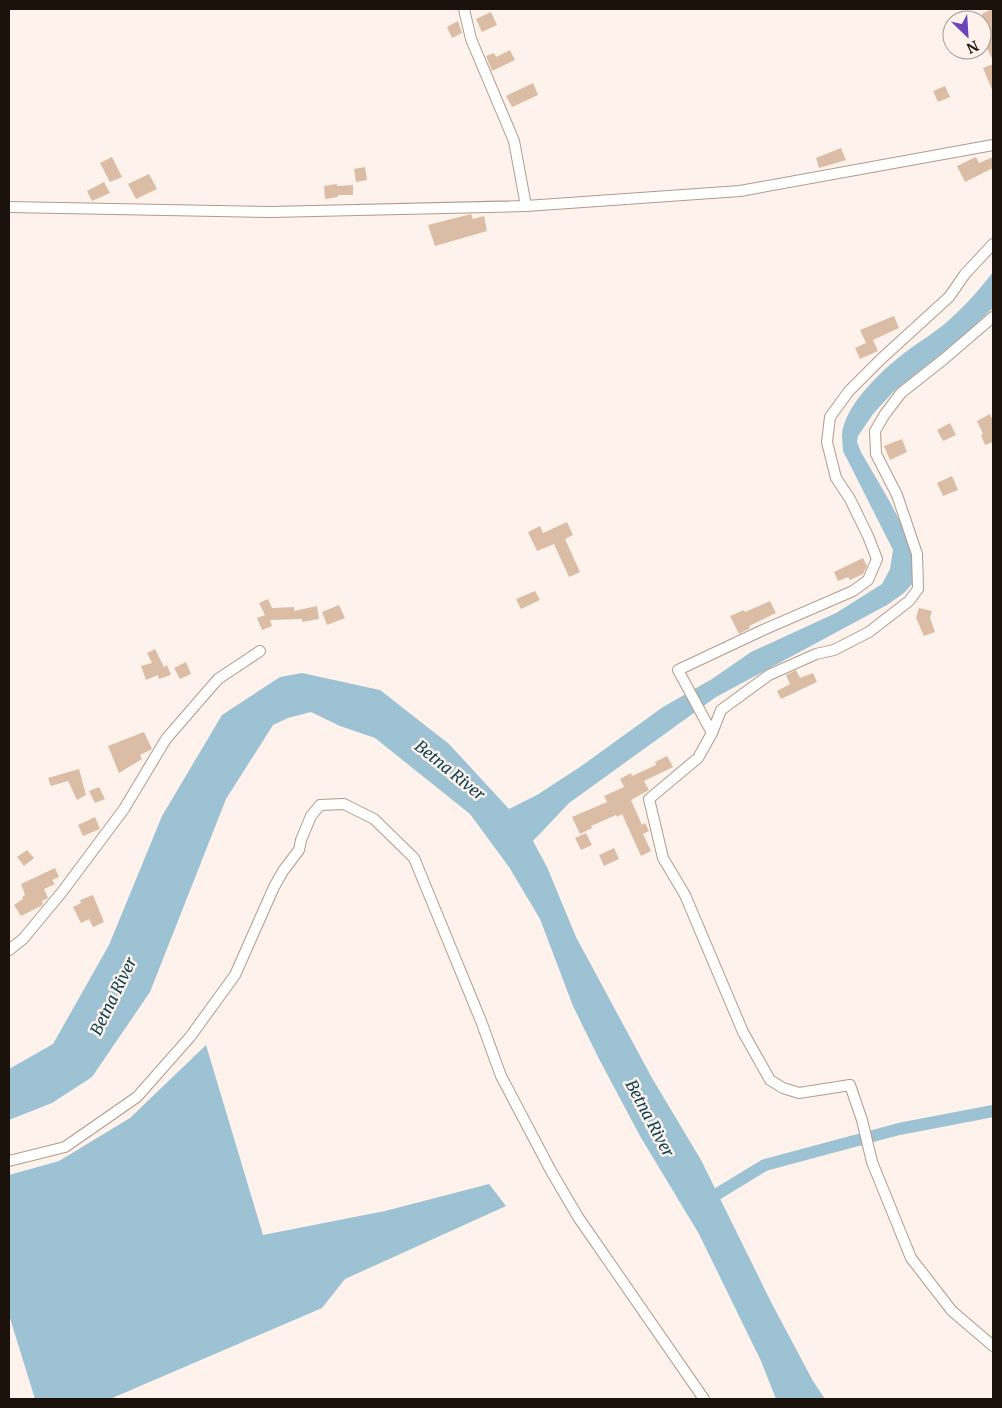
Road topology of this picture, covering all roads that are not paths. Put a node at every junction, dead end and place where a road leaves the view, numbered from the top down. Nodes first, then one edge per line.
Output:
1 (464, 9) edge
2 (993, 145) edge
3 (526, 206) junction
4 (9, 207) edge
5 (993, 244) edge
6 (993, 317) edge
7 (260, 652) dead end
8 (712, 733) junction
9 (9, 950) edge
10 (9, 1161) edge
11 (993, 1346) edge
12 (704, 1399) edge

1 - 3 street
2 - 3 street
3 - 4 street
5 - 8 street
6 - 8 street
7 - 9 street
8 - 11 street
10 - 12 street

